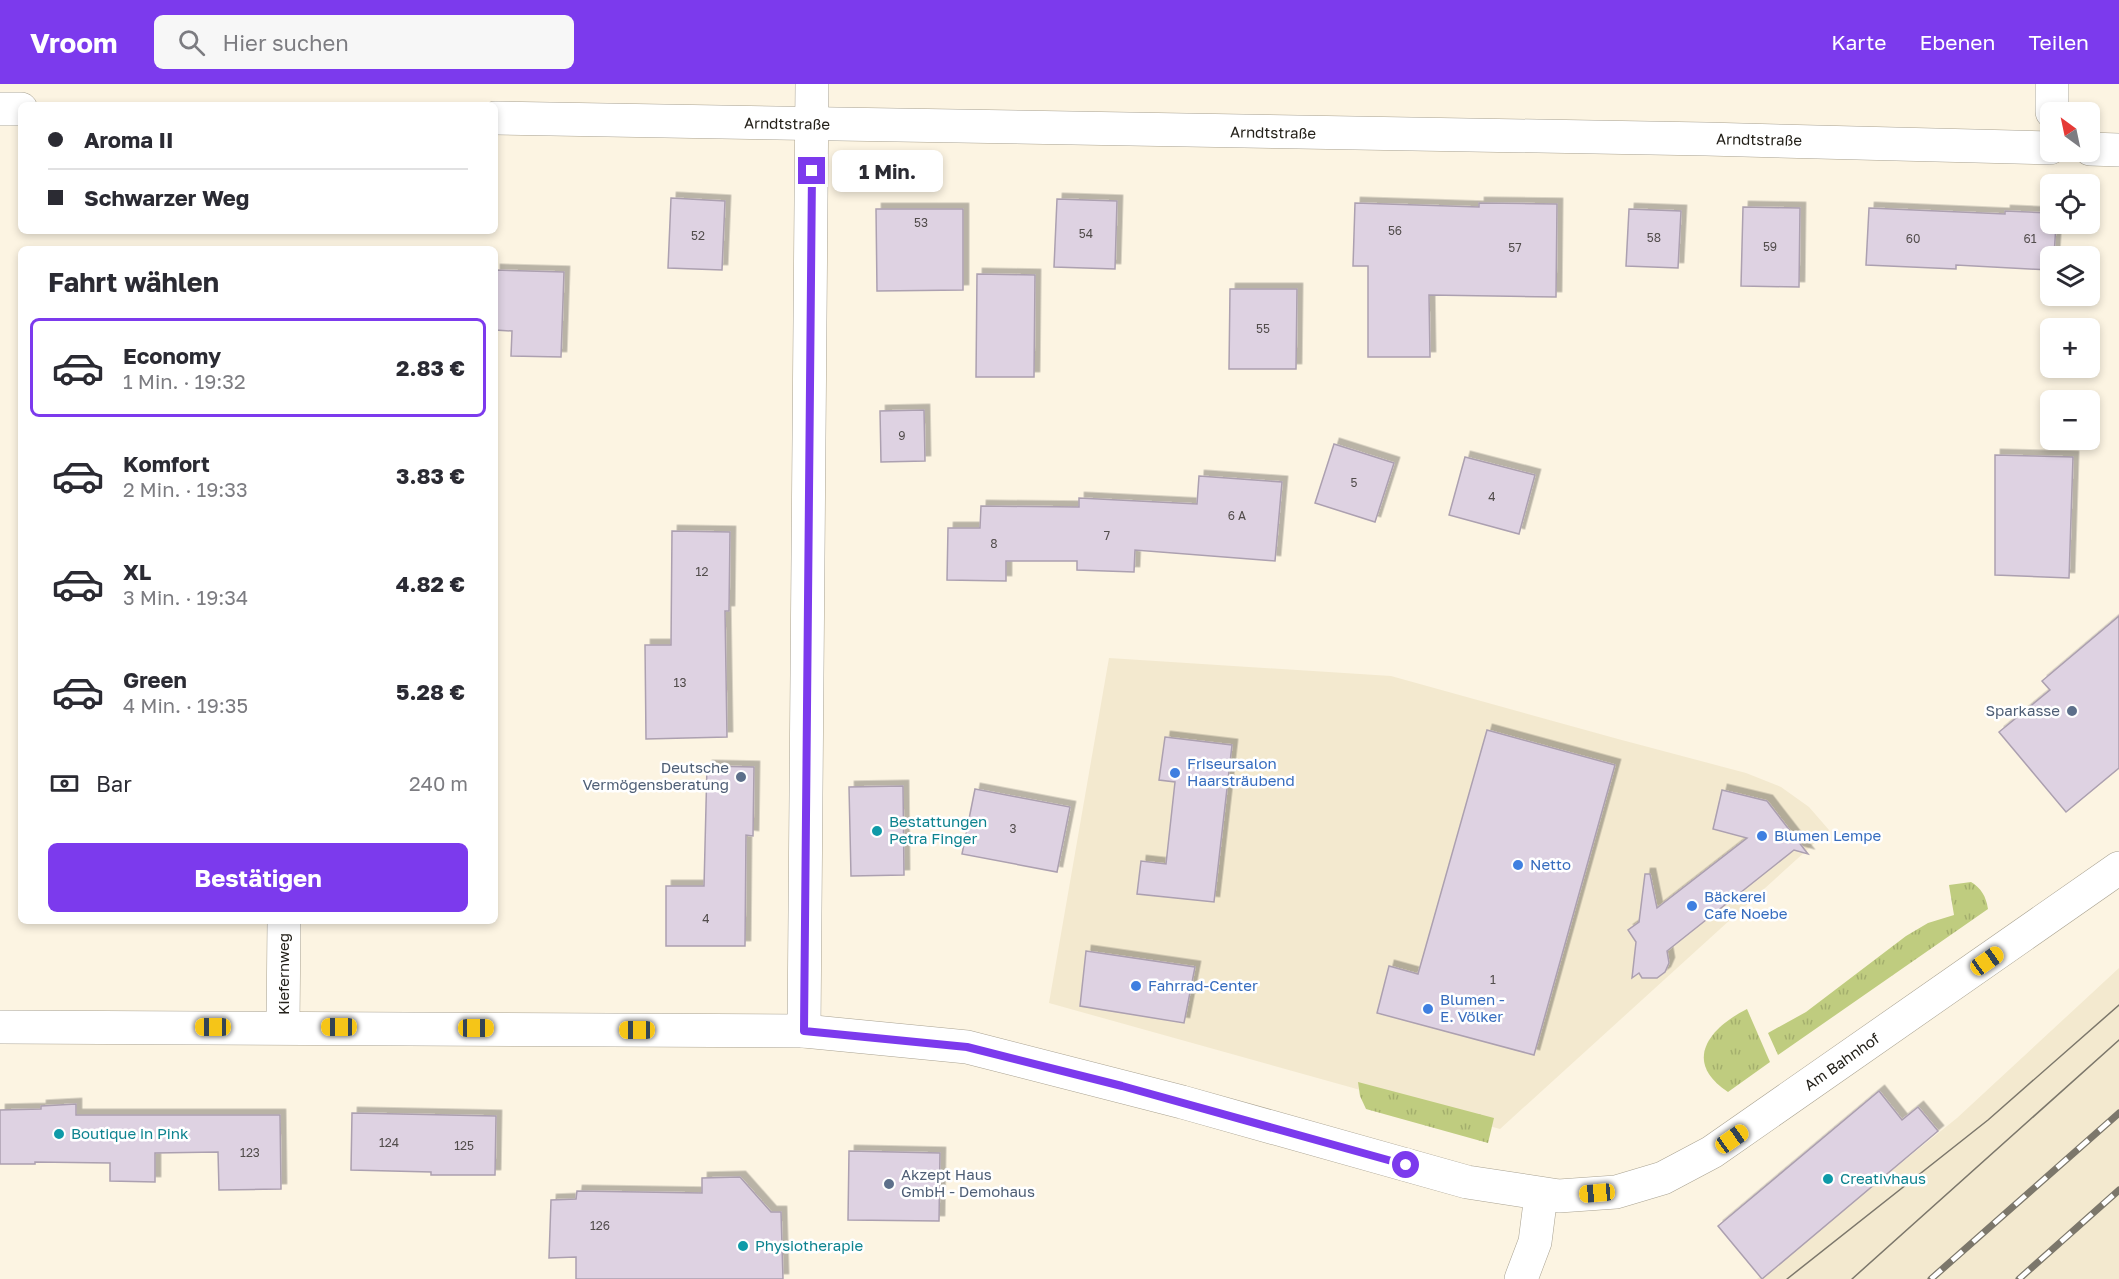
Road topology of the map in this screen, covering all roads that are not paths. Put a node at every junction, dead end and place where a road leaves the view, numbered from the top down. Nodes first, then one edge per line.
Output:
1 (812, 84) edge
2 (2052, 84) edge
3 (2052, 102) edge
4 (0, 109) edge
5 (18, 109) edge
6 (498, 118) edge
7 (812, 124) junction
8 (2040, 148) edge
9 (2100, 149) edge
10 (2119, 150) edge
11 (2119, 868) edge
12 (284, 924) edge
13 (0, 1027) edge
14 (284, 1027) junction
15 (804, 1031) junction
16 (1541, 1195) junction
17 (1521, 1279) edge

1 - 7 street
2 - 3 street
4 - 5 street
6 - 7 street, Arndtstraße
7 - 8 street, Arndtstraße
7 - 15 street
9 - 10 street
11 - 16 street, Am Bahnhof
12 - 14 street, Kiefernweg
13 - 14 street, Am Bahnhof
14 - 15 street, Am Bahnhof
15 - 16 street, Am Bahnhof
16 - 17 street

